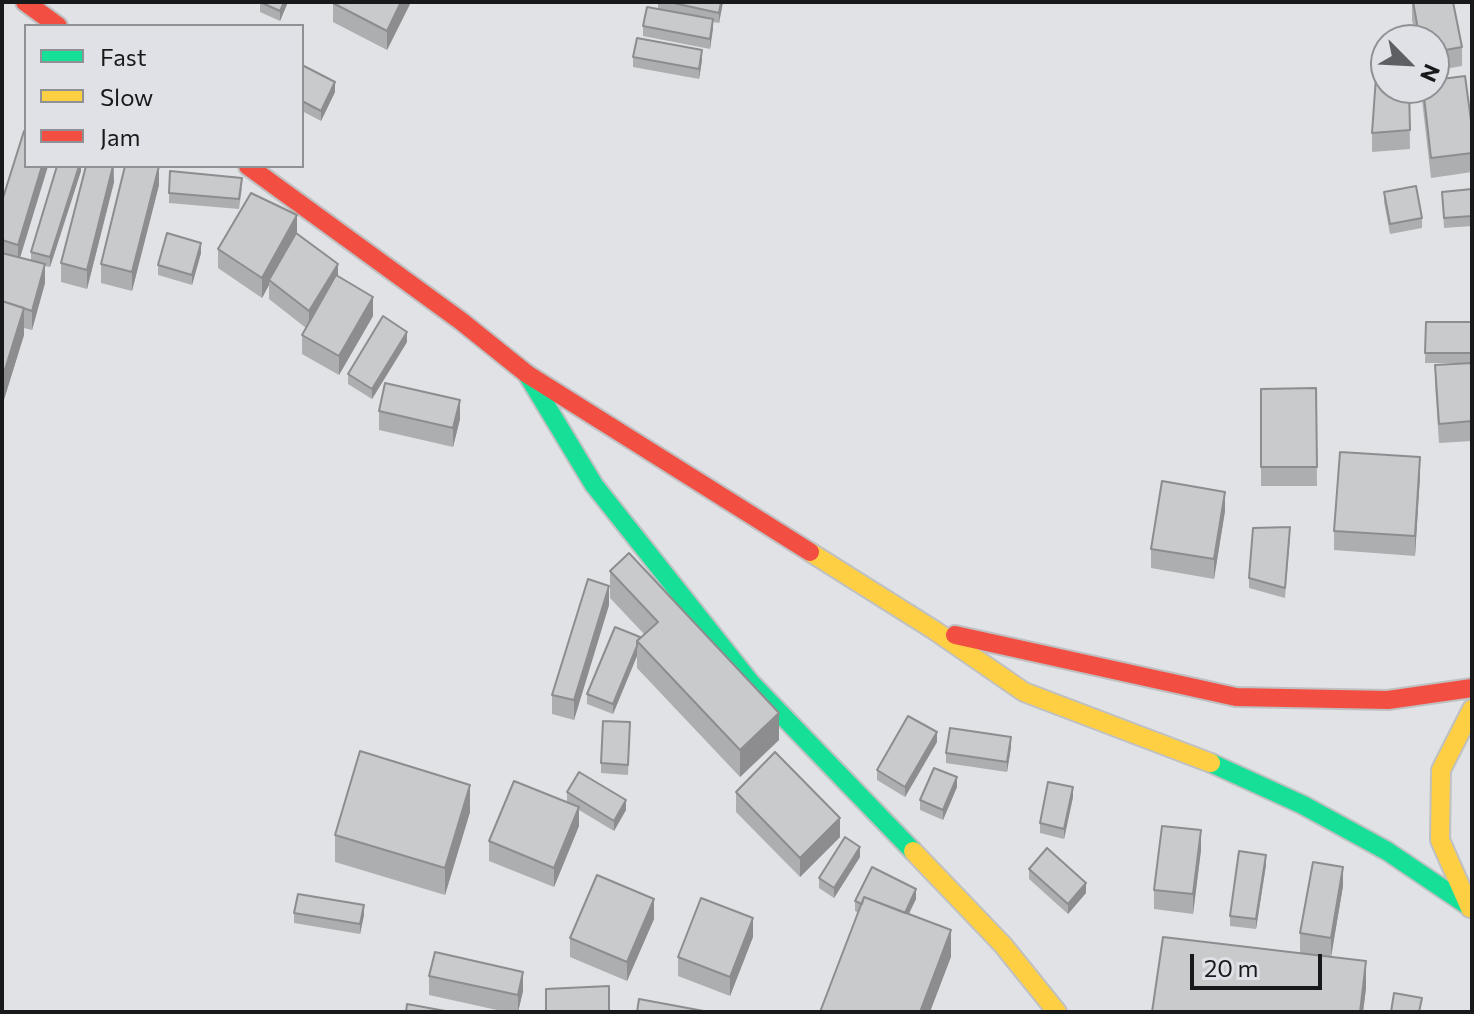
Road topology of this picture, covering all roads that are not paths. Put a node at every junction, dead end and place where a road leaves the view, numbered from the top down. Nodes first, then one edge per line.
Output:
1 (25, 2) edge
2 (55, 24) edge
3 (251, 168) edge
4 (527, 374) junction
5 (934, 630) junction
6 (1472, 688) edge
7 (1472, 709) edge
8 (1469, 907) edge
9 (1057, 1012) edge

1 - 2 main road
3 - 4 main road
4 - 5 main road
4 - 9 main road
5 - 6 main road
5 - 8 main road
7 - 8 main road

